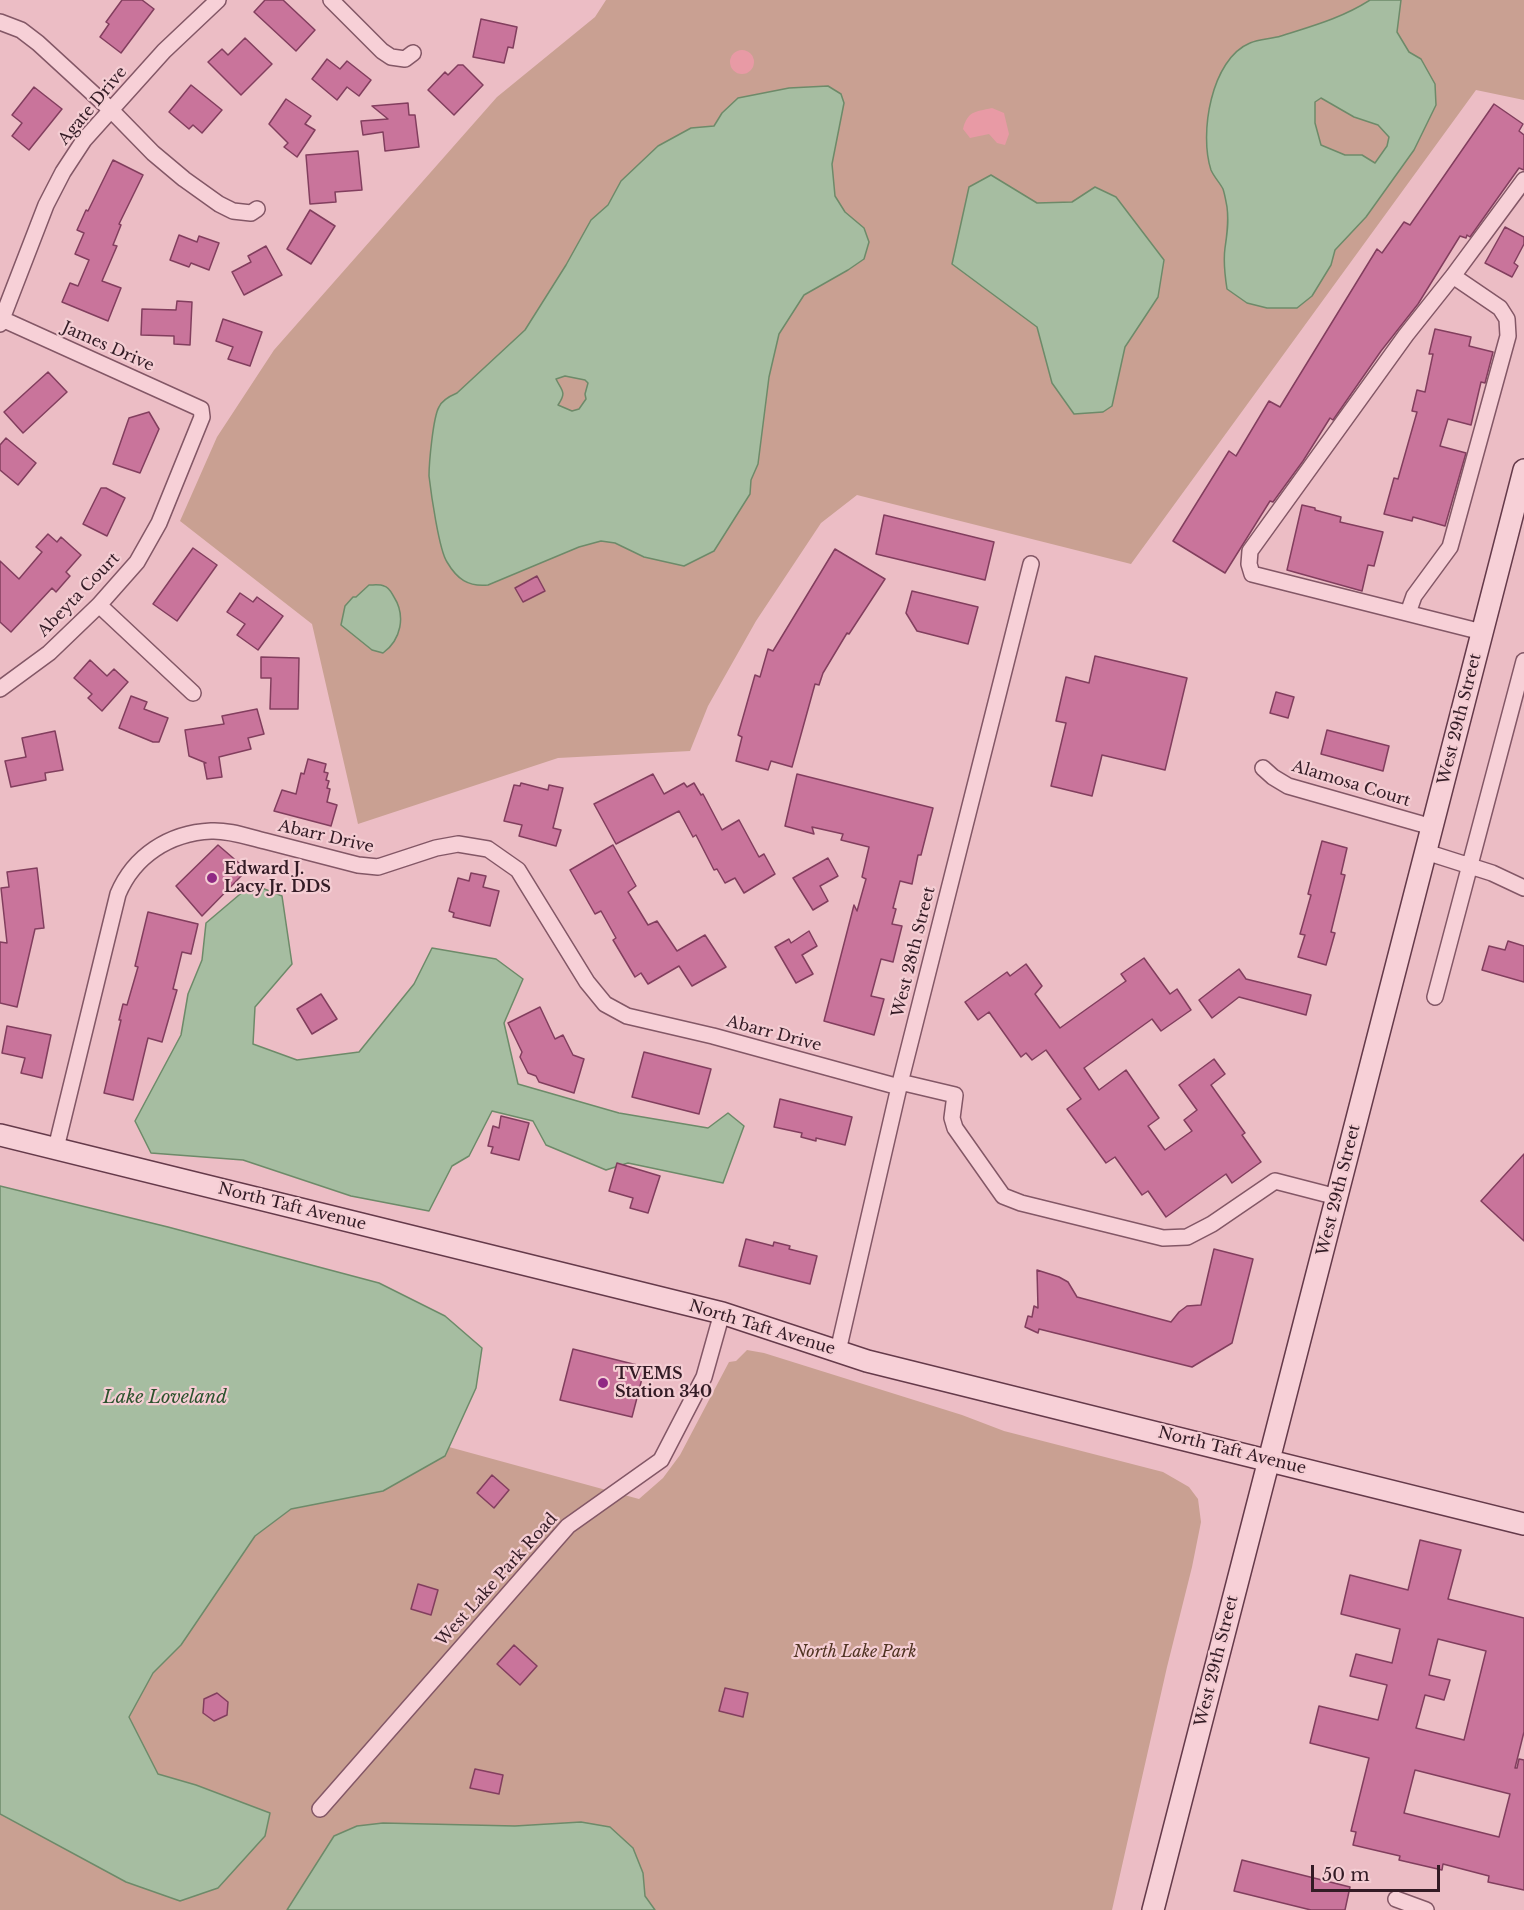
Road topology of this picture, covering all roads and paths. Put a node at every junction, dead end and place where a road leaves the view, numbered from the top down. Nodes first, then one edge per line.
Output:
1 (218, 0) edge
2 (331, 0) edge
3 (0, 22) edge
4 (413, 53) dead end
5 (111, 110) junction
6 (1524, 180) edge
7 (257, 209) dead end
8 (1453, 276) junction
9 (1, 321) edge
10 (201, 409) joint
11 (1524, 470) edge
12 (1031, 564) dead end
13 (99, 605) junction
14 (1408, 613) junction
15 (1482, 632) junction
16 (1524, 661) edge
17 (0, 689) edge
18 (193, 693) dead end
19 (1263, 768) dead end
20 (1432, 827) junction
21 (1426, 852) junction
22 (1469, 866) junction
23 (1524, 888) edge
24 (1435, 997) dead end
25 (899, 1084) junction
26 (0, 1135) edge
27 (56, 1148) junction
28 (1337, 1197) junction
29 (722, 1313) junction
30 (838, 1351) junction
31 (1270, 1460) junction
32 (1524, 1524) edge
33 (320, 1809) dead end
34 (1396, 1899) dead end
35 (1153, 1910) edge
36 (1426, 1910) edge

1 - 5 street, Agate Drive
2 - 4 street
3 - 5 street
5 - 7 street
5 - 9 street, Agate Drive
6 - 8 street
8 - 14 street
8 - 14 street
9 - 10 street, James Drive
10 - 13 street, Abeyta Court
11 - 15 main road, West 29th Street
12 - 25 street, West 28th Street
13 - 17 street, Abeyta Court
13 - 18 street
14 - 15 street
15 - 20 main road, West 29th Street
16 - 22 street
19 - 20 street, Alamosa Court
20 - 21 main road, West 29th Street
21 - 22 street
21 - 28 main road, West 29th Street
22 - 23 street
22 - 24 street
25 - 27 street, Abarr Drive
25 - 28 street, Abarr Drive
25 - 30 street, West 28th Street
26 - 27 main road, North Taft Avenue
27 - 29 main road, North Taft Avenue
28 - 31 main road, West 29th Street
29 - 30 main road, North Taft Avenue
29 - 33 street, West Lake Park Road
30 - 31 main road, North Taft Avenue
31 - 32 main road, North Taft Avenue
31 - 35 main road, West 29th Street
34 - 36 street

